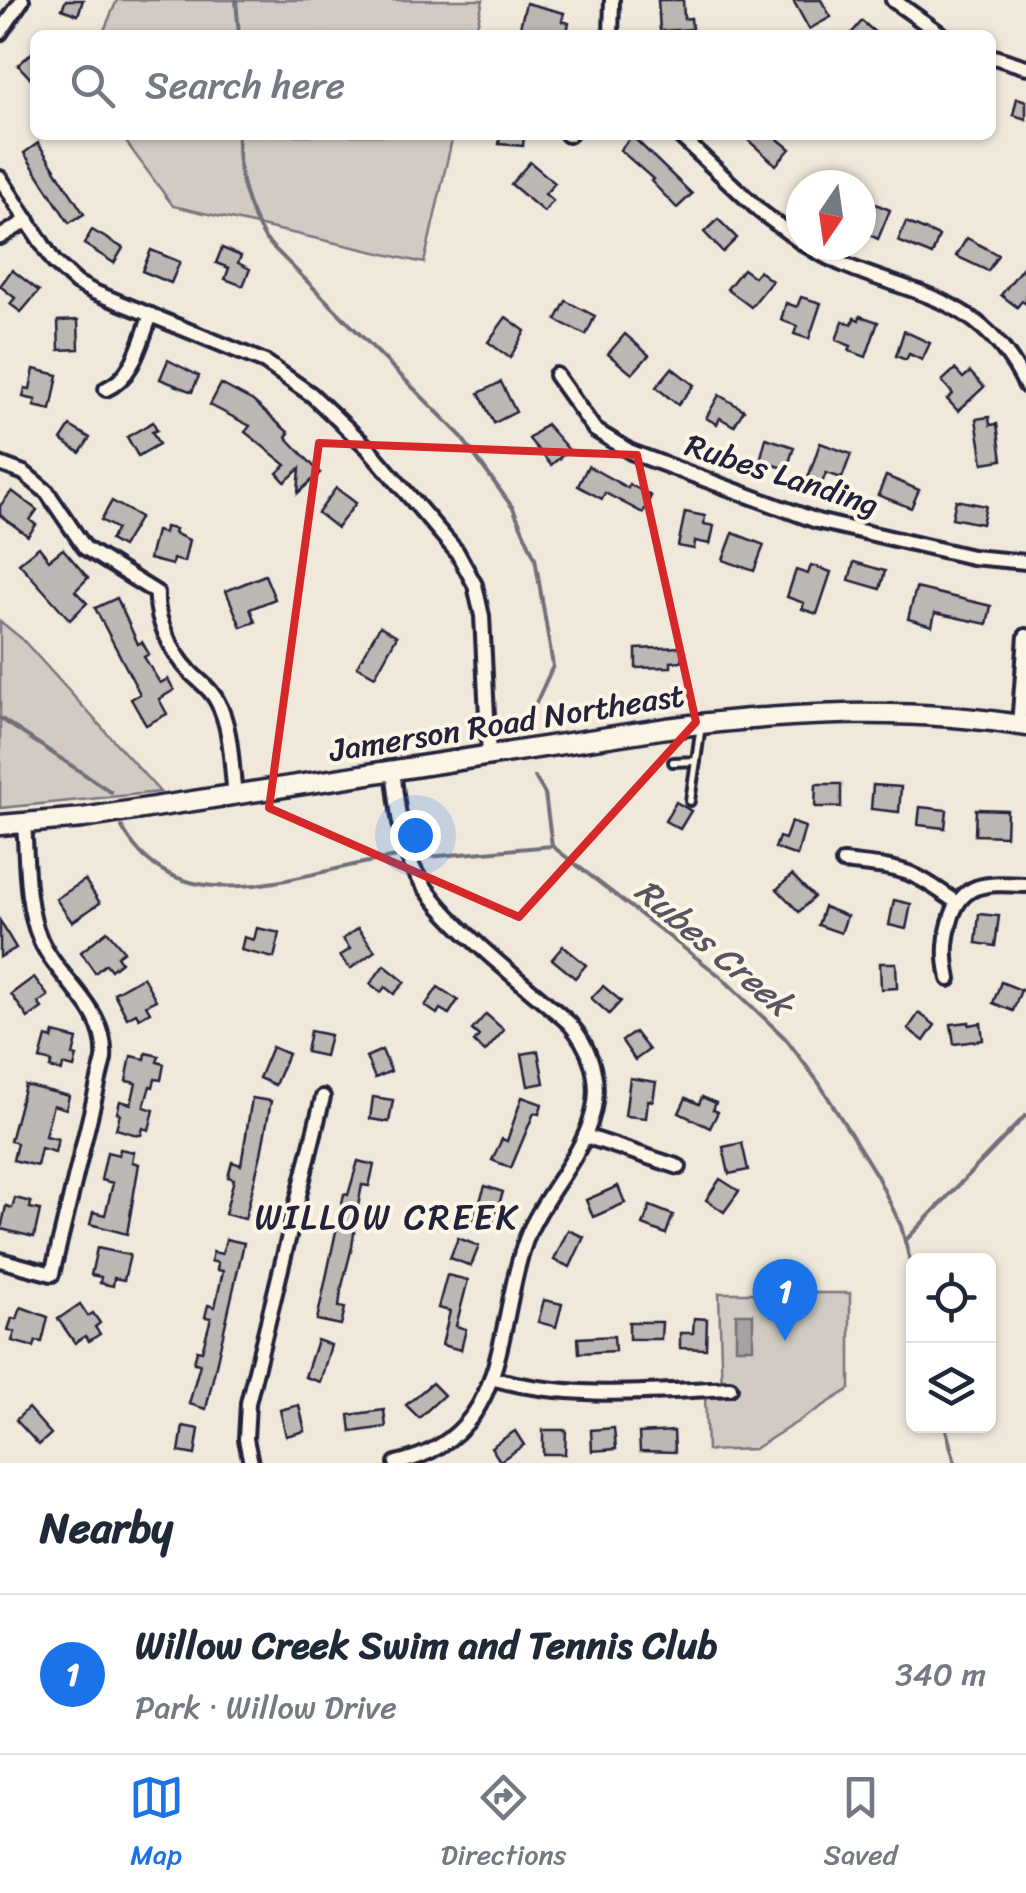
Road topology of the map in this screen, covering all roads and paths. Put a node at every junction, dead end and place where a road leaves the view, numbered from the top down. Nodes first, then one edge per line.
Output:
1 (22, 0) edge
2 (612, 0) edge
3 (894, 0) edge
4 (611, 30) edge
5 (935, 30) edge
6 (0, 33) edge
7 (996, 58) edge
8 (1026, 67) edge
9 (685, 140) edge
10 (0, 178) edge
11 (28, 220) junction
12 (786, 230) edge
13 (0, 237) edge
14 (836, 260) edge
15 (151, 315) junction
16 (556, 375) dead end
17 (1026, 386) edge
18 (106, 389) dead end
19 (0, 464) edge
20 (1026, 562) edge
21 (1026, 636) edge
22 (701, 724) junction
23 (1022, 726) edge
24 (489, 756) junction
25 (696, 761) junction
26 (673, 762) dead end
27 (393, 771) junction
28 (234, 795) junction
29 (690, 801) dead end
30 (24, 823) junction
31 (0, 826) edge
32 (843, 862) dead end
33 (1026, 885) edge
34 (956, 902) junction
35 (950, 979) dead end
36 (323, 1097) dead end
37 (585, 1136) junction
38 (679, 1167) dead end
39 (0, 1260) edge
40 (490, 1378) junction
41 (730, 1388) dead end
42 (250, 1463) edge
43 (396, 1463) edge

1 - 6 street
2 - 4 street
3 - 5 street
7 - 8 street
9 - 12 street
10 - 11 street
11 - 13 street
11 - 15 street
14 - 17 street
15 - 18 street
15 - 24 street
16 - 20 street, Rubes Landing
19 - 28 street
21 - 23 street
22 - 23 street, Jamerson Road Northeast
22 - 24 street, Jamerson Road Northeast
22 - 25 lane
24 - 27 street, Jamerson Road Northeast
25 - 26 lane
25 - 29 lane
27 - 28 street, Jamerson Road Northeast
27 - 37 street
28 - 30 street, Jamerson Road Northeast
30 - 31 street, Jamerson Road Northeast
30 - 39 street
32 - 34 street
33 - 34 street
34 - 35 street
36 - 42 street
37 - 38 street
37 - 40 street
40 - 41 street
40 - 43 street

